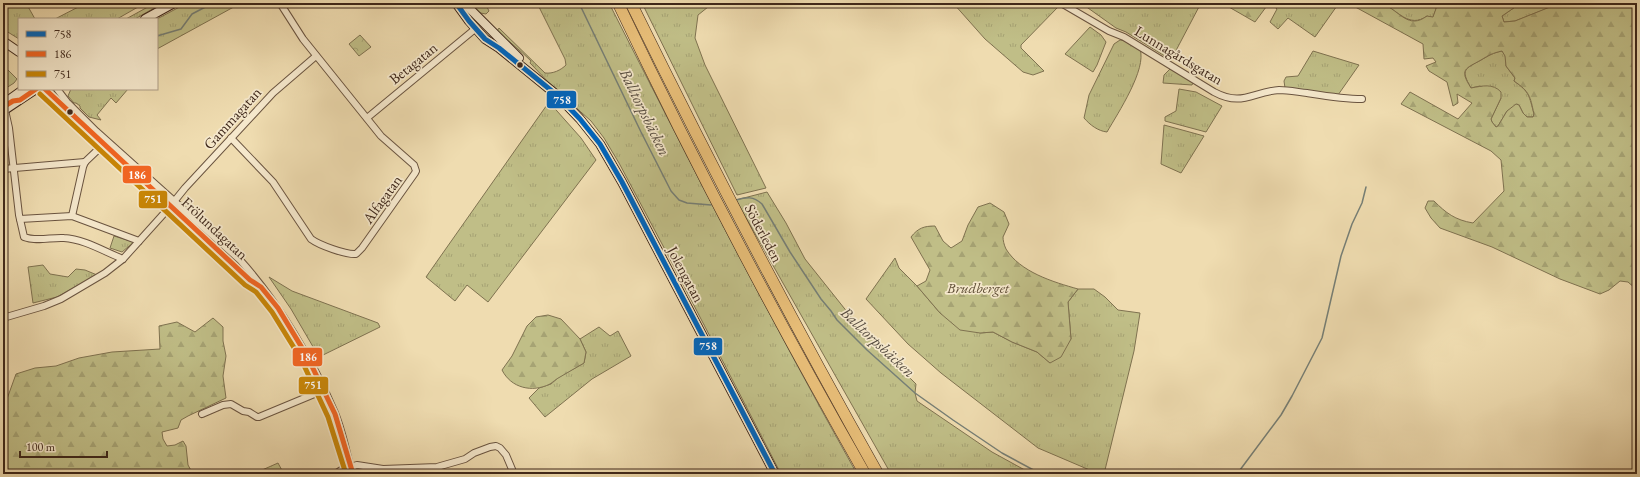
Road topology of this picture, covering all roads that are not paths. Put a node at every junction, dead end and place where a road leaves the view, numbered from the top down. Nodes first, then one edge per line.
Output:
1 (174, 3) edge
2 (280, 3) edge
3 (456, 3) edge
4 (464, 3) edge
5 (618, 3) edge
6 (631, 3) edge
7 (1061, 3) edge
8 (147, 18) edge
9 (476, 29) junction
10 (3, 41) edge
11 (18, 51) edge
12 (316, 56) junction
13 (23, 90) edge
14 (34, 90) edge
15 (46, 90) edge
16 (58, 90) edge
17 (558, 96) junction
18 (1362, 99) dead end
19 (4, 108) edge
20 (367, 118) junction
21 (231, 138) junction
22 (106, 142) junction
23 (86, 162) junction
24 (13, 167) junction
25 (3, 168) edge
26 (172, 204) junction
27 (72, 216) junction
28 (20, 219) junction
29 (140, 241) junction
30 (123, 259) junction
31 (3, 318) edge
32 (324, 390) junction
33 (202, 414) dead end
34 (350, 466) junction
35 (335, 474) edge
36 (514, 474) edge
37 (775, 474) edge
38 (865, 474) edge
39 (878, 474) edge

1 - 8 street
2 - 12 street, Alfagatan
3 - 9 street, Jolengatan
4 - 17 street, Jolengatan
5 - 38 highway, Söderleden
6 - 39 highway, Söderleden
7 - 18 street, Lunnagårdsgatan
9 - 17 street, Jolengatan
9 - 20 street, Betagatan
10 - 11 street
12 - 20 street, Alfagatan
12 - 21 street, Gammagatan
13 - 19 street
14 - 19 street
15 - 22 street, Frölundagatan
16 - 22 street, Frölundagatan
17 - 37 street, Jolengatan
19 - 24 street
20 - 21 street, Alfagatan
21 - 26 street, Gammagatan
22 - 23 street
22 - 26 street, Frölundagatan
23 - 24 street
23 - 27 street
24 - 25 street
24 - 28 street
26 - 29 street, Gammagatan
26 - 32 street, Frölundagatan
27 - 28 street
27 - 29 street
28 - 30 street
29 - 30 street, Gammagatan
30 - 31 street, Gammagatan
32 - 33 street
32 - 34 street, Frölundagatan
34 - 35 street
34 - 36 street

